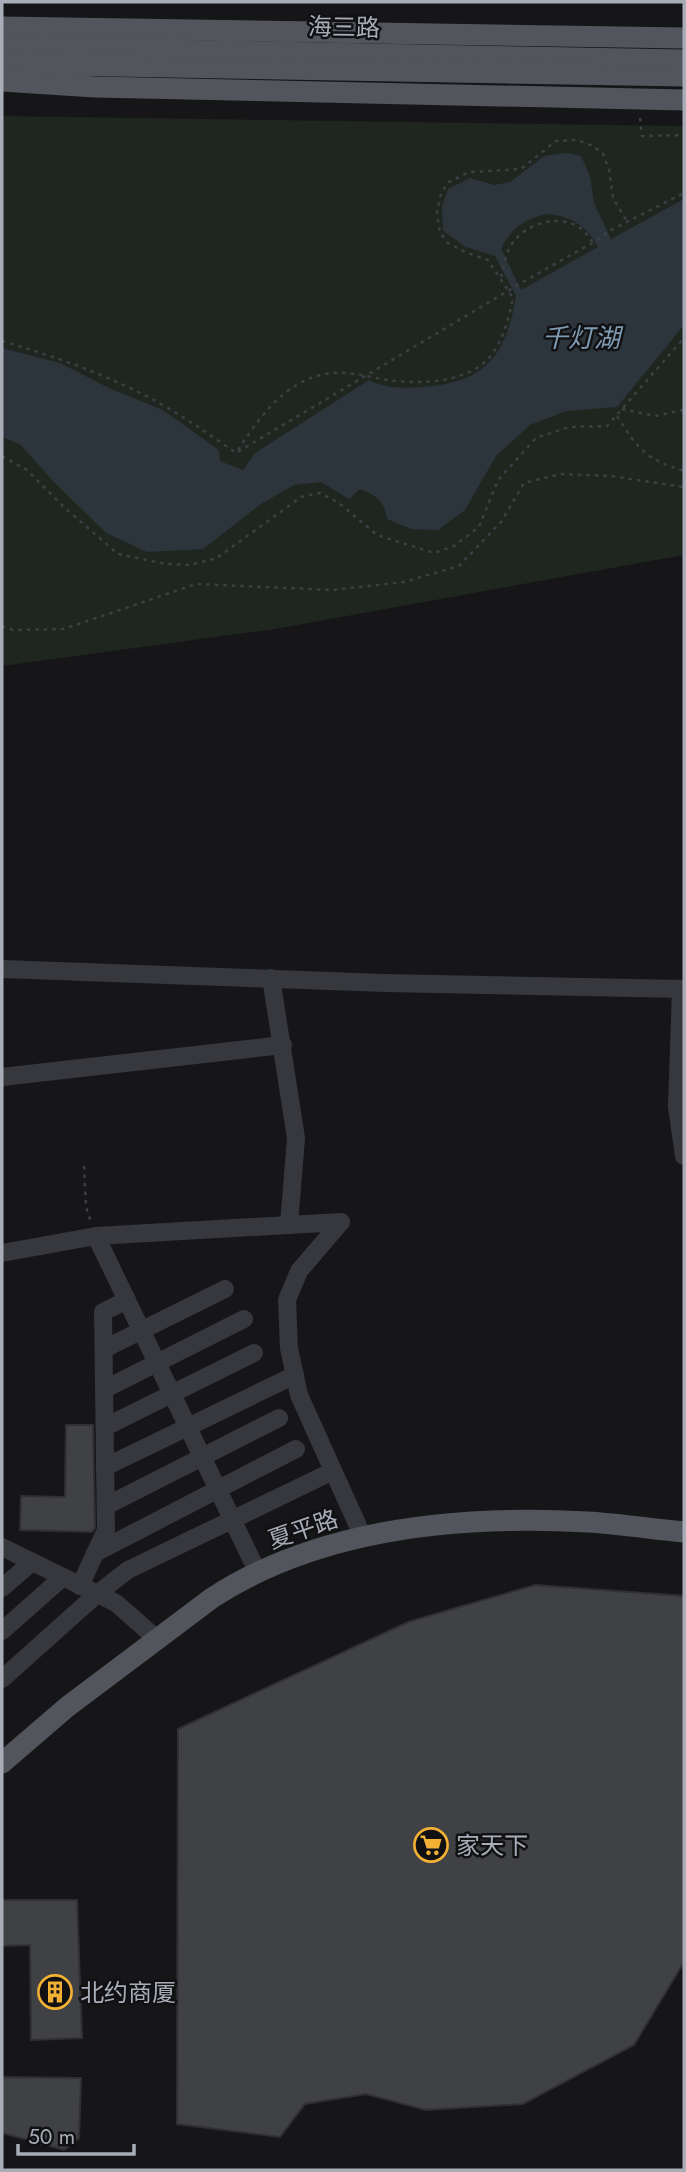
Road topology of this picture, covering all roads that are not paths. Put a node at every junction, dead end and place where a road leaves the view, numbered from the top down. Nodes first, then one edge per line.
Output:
1 (2, 27) edge
2 (684, 38) edge
3 (2, 47) edge
4 (684, 60) edge
5 (2, 64) edge
6 (684, 76) edge
7 (2, 81) edge
8 (684, 100) edge
9 (2, 969) edge
10 (271, 978) junction
11 (682, 989) edge
12 (283, 1045) junction
13 (2, 1076) edge
14 (684, 1156) edge
15 (289, 1225) junction
16 (96, 1236) junction
17 (2, 1254) edge
18 (225, 1289) dead end
19 (127, 1300) junction
20 (244, 1319) dead end
21 (141, 1331) junction
22 (104, 1349) junction
23 (254, 1353) dead end
24 (157, 1363) junction
25 (295, 1375) junction
26 (104, 1389) junction
27 (172, 1394) junction
28 (279, 1418) dead end
29 (105, 1427) junction
30 (188, 1427) junction
31 (296, 1449) dead end
32 (202, 1457) junction
33 (105, 1467) junction
34 (333, 1471) junction
35 (218, 1489) junction
36 (106, 1506) junction
37 (233, 1520) junction
38 (684, 1532) edge
39 (363, 1537) junction
40 (2, 1547) edge
41 (95, 1553) junction
42 (32, 1562) junction
43 (258, 1573) junction
44 (63, 1577) junction
45 (80, 1586) junction
46 (2, 1588) edge
47 (97, 1594) junction
48 (2, 1631) edge
49 (157, 1639) junction
50 (2, 1679) edge
51 (5, 1753) edge

1 - 2 main road
3 - 4 main road, 海三路
5 - 6 main road, 海三路
7 - 8 main road
9 - 10 street
10 - 11 street
10 - 12 street
11 - 14 street
12 - 13 street
12 - 15 street
15 - 16 street
15 - 25 street
16 - 17 street
16 - 19 street
18 - 21 street
19 - 21 street
19 - 22 street
20 - 24 street
21 - 22 street
21 - 24 street
22 - 26 street
23 - 27 street
24 - 26 street
24 - 27 street
25 - 30 street
25 - 34 street
26 - 29 street
27 - 29 street
27 - 30 street
28 - 32 street
29 - 33 street
30 - 32 street
30 - 33 street
31 - 35 street
32 - 35 street
32 - 36 street
33 - 36 street
34 - 37 street
34 - 39 street
35 - 37 street
35 - 41 street
36 - 41 street
37 - 43 street
37 - 47 street
38 - 39 main road, 夏平路
39 - 43 main road, 夏平路
40 - 42 street
41 - 45 street
42 - 44 street
42 - 46 street
43 - 49 main road, 夏平路
44 - 45 street
44 - 48 street
45 - 47 street
47 - 49 street
47 - 50 street
49 - 51 main road, 夏平路

